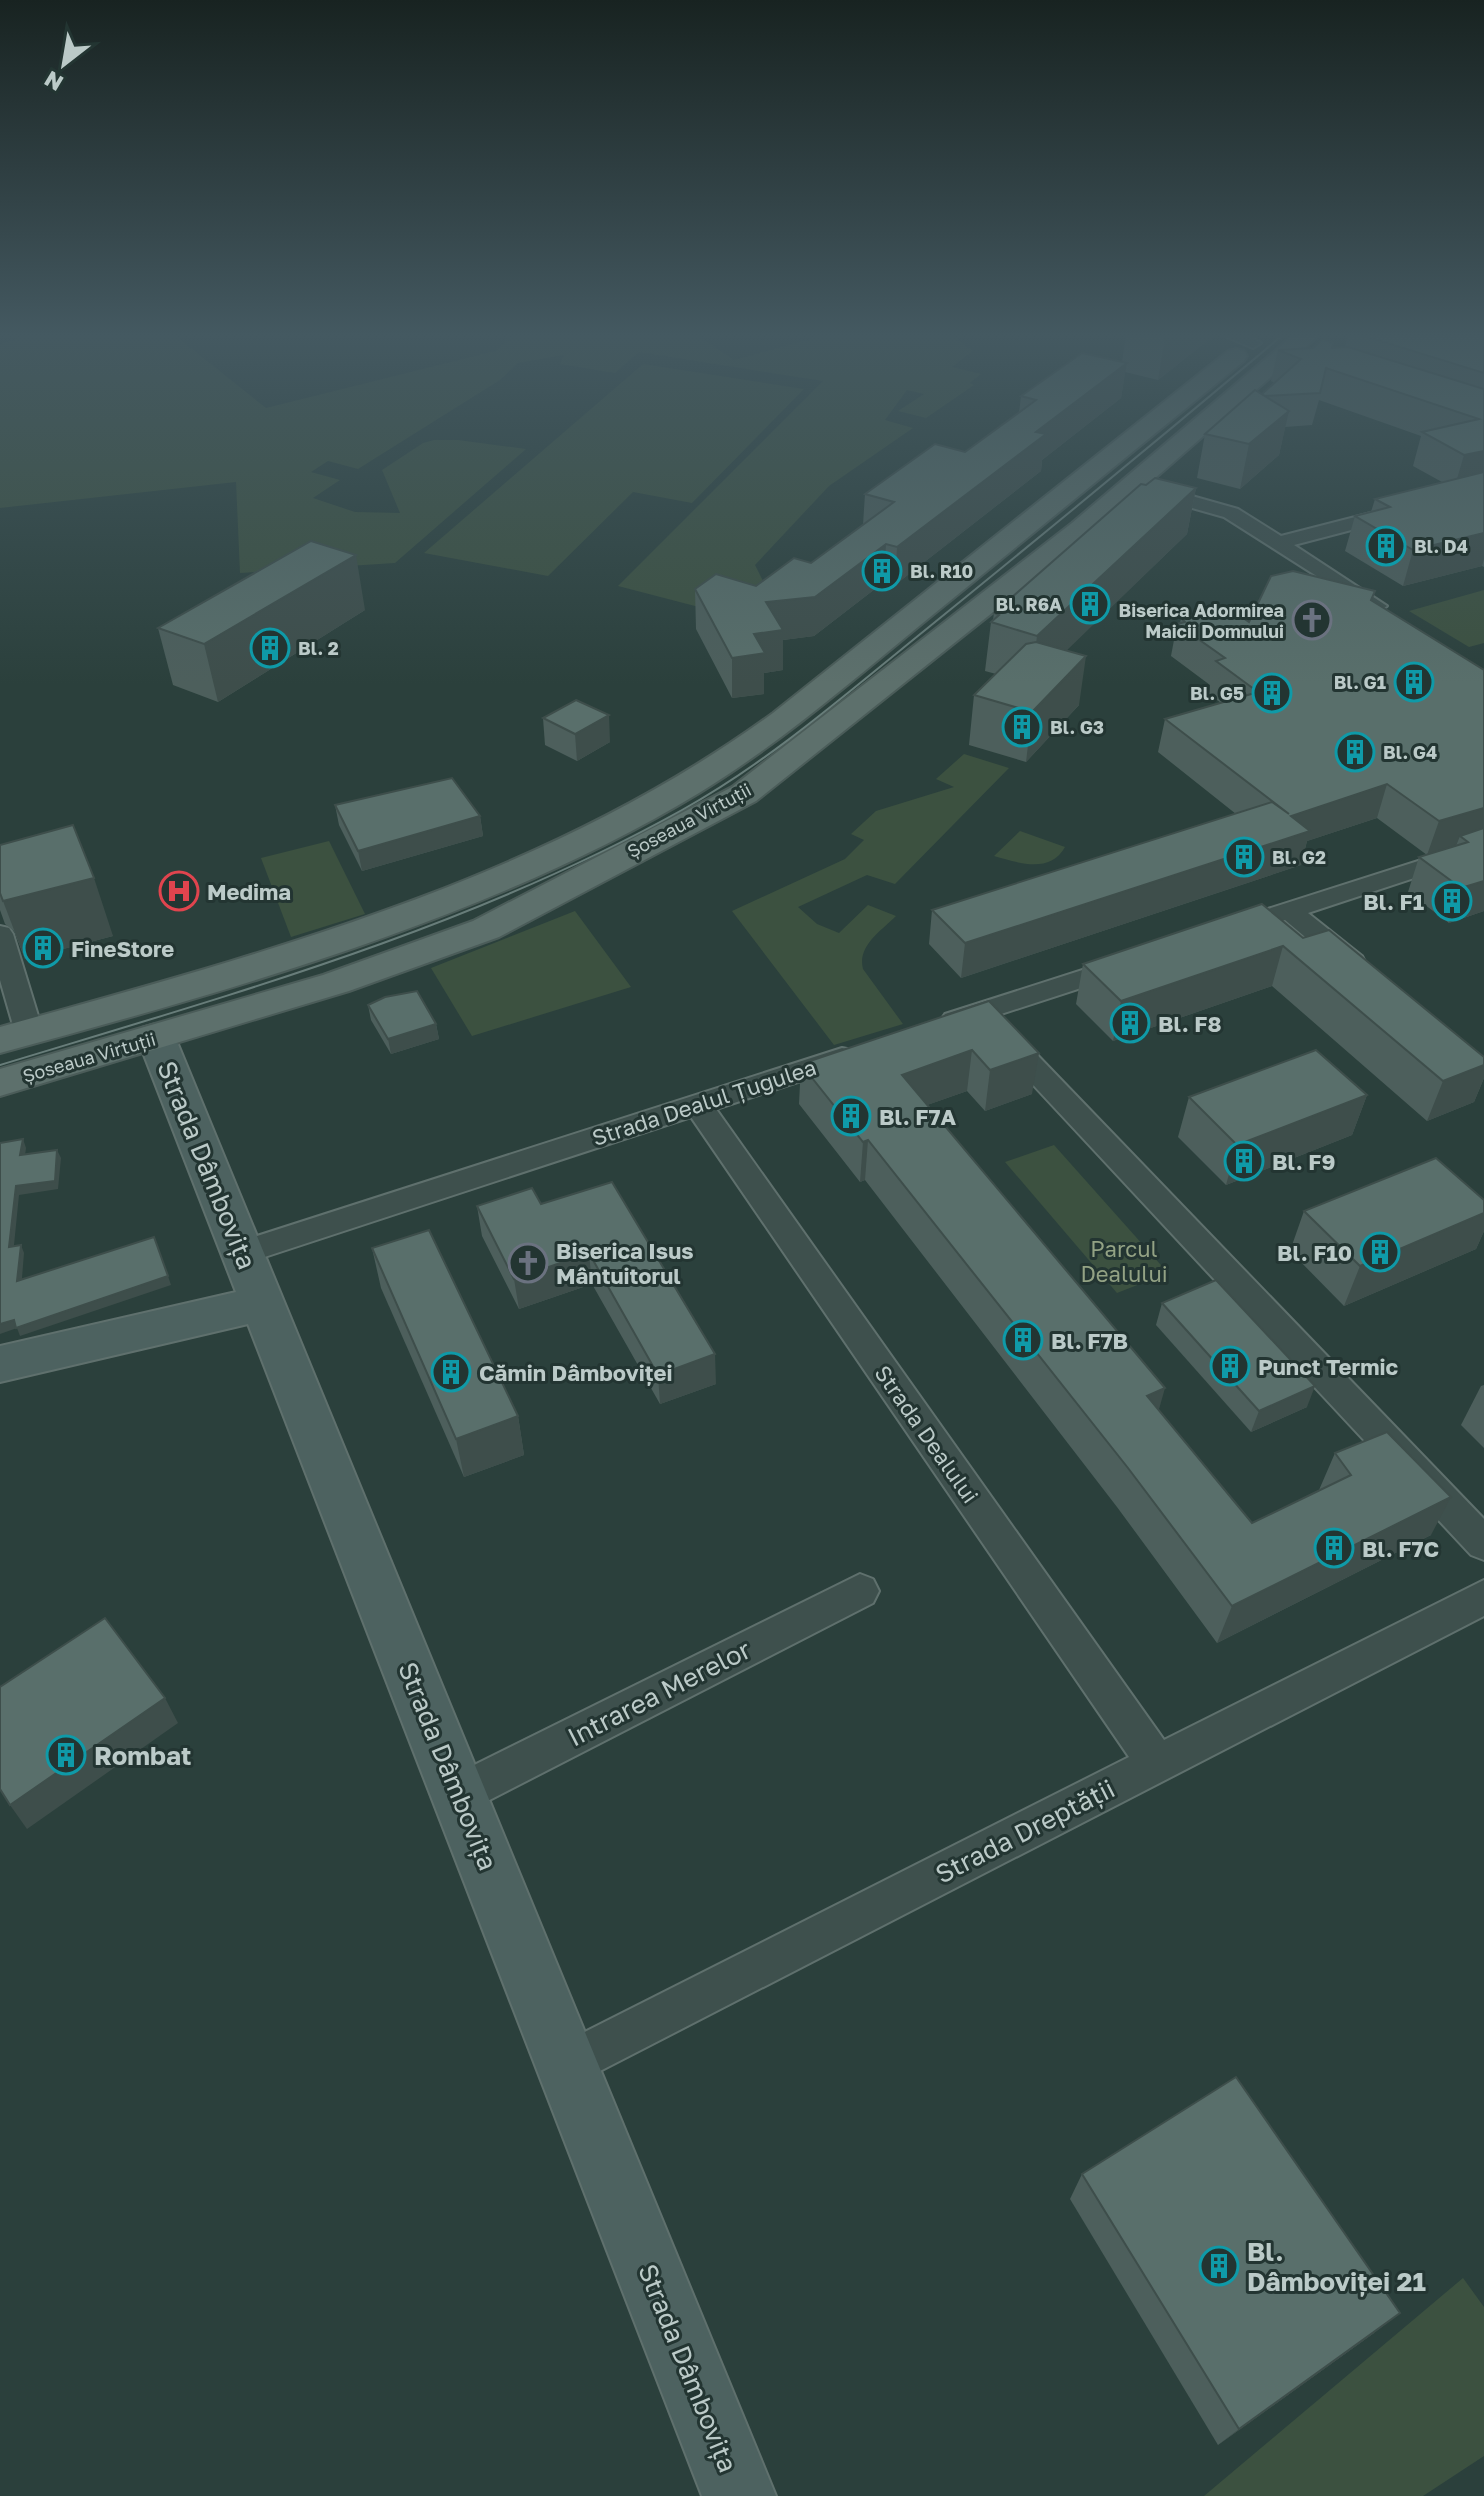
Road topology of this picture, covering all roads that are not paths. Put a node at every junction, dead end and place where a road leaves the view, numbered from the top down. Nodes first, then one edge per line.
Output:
1 (1130, 450) edge
2 (1166, 450) edge
3 (1132, 486) junction
4 (1411, 509) edge
5 (1277, 543) junction
6 (1388, 613) edge
7 (1484, 847) edge
8 (1290, 911) junction
9 (0, 920) edge
10 (1216, 935) edge
11 (1142, 959) edge
12 (1372, 978) edge
13 (980, 1012) junction
14 (936, 1026) edge
15 (14, 1036) edge
16 (156, 1037) junction
17 (865, 1049) edge
18 (0, 1083) edge
19 (697, 1104) junction
20 (253, 1278) junction
21 (0, 1364) edge
22 (1484, 1544) edge
23 (860, 1591) dead end
24 (1484, 1597) edge
25 (1157, 1764) junction
26 (459, 1794) junction
27 (567, 2065) junction
28 (739, 2496) edge

1 - 15 main road, Șoseaua Virtuții
2 - 3 main road, Șoseaua Virtuții
3 - 5 street
3 - 16 main road, Șoseaua Virtuții
4 - 5 street
5 - 6 street
7 - 8 street
8 - 10 street
8 - 12 street
9 - 15 street
11 - 13 street
13 - 14 street
13 - 22 street
16 - 18 main road, Șoseaua Virtuții
16 - 20 street, Strada Dâmbovița
17 - 19 street, Strada Dealul Țugulea
19 - 20 street, Strada Dealul Țugulea
19 - 25 street, Strada Dealului
20 - 21 street
20 - 26 street, Strada Dâmbovița
23 - 26 street, Intrarea Merelor
24 - 25 street, Strada Dreptății
25 - 27 street, Strada Dreptății
26 - 27 street, Strada Dâmbovița
27 - 28 street, Strada Dâmbovița

